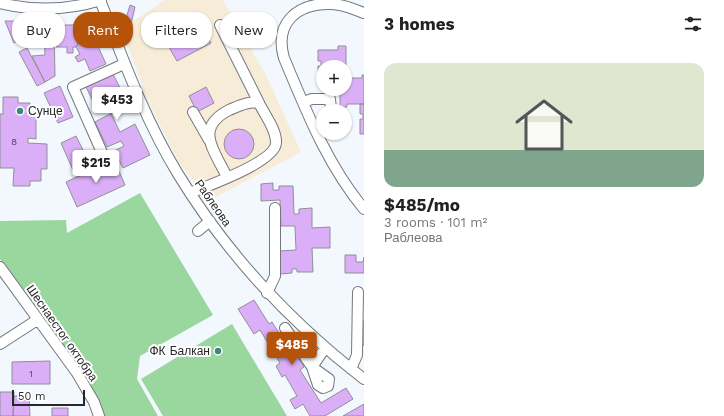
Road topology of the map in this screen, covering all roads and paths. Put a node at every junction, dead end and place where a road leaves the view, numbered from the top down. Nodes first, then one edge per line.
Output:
1 (101, 0) edge
2 (0, 3) edge
3 (364, 14) edge
4 (232, 48) edge
5 (124, 64) junction
6 (303, 102) junction
7 (259, 103) junction
8 (330, 104) edge
9 (193, 112) dead end
10 (209, 140) junction
11 (104, 157) dead end
12 (227, 177) junction
13 (190, 193) junction
14 (363, 207) edge
15 (275, 208) dead end
16 (210, 221) junction
17 (198, 231) dead end
18 (0, 268) edge
19 (358, 292) dead end
20 (267, 293) junction
21 (37, 320) junction
22 (285, 328) dead end
23 (0, 344) edge
24 (325, 348) junction
25 (351, 369) junction
26 (364, 380) edge
27 (99, 416) edge

1 - 2 street
1 - 5 street, Раблеова
3 - 6 street
4 - 7 street
5 - 11 street
5 - 13 street, Раблеова
6 - 8 street
6 - 14 street
7 - 10 street
7 - 12 street
9 - 10 street
10 - 12 street
12 - 13 street
13 - 16 street, Раблеова
15 - 20 street
16 - 17 street
16 - 20 street, Раблеова
18 - 21 street, Шеснаестог октобра
19 - 25 street
20 - 24 street, Раблеова
21 - 23 street
21 - 27 street, Шеснаестог октобра
22 - 24 street
24 - 25 street, Раблеова
25 - 26 street, Раблеова

